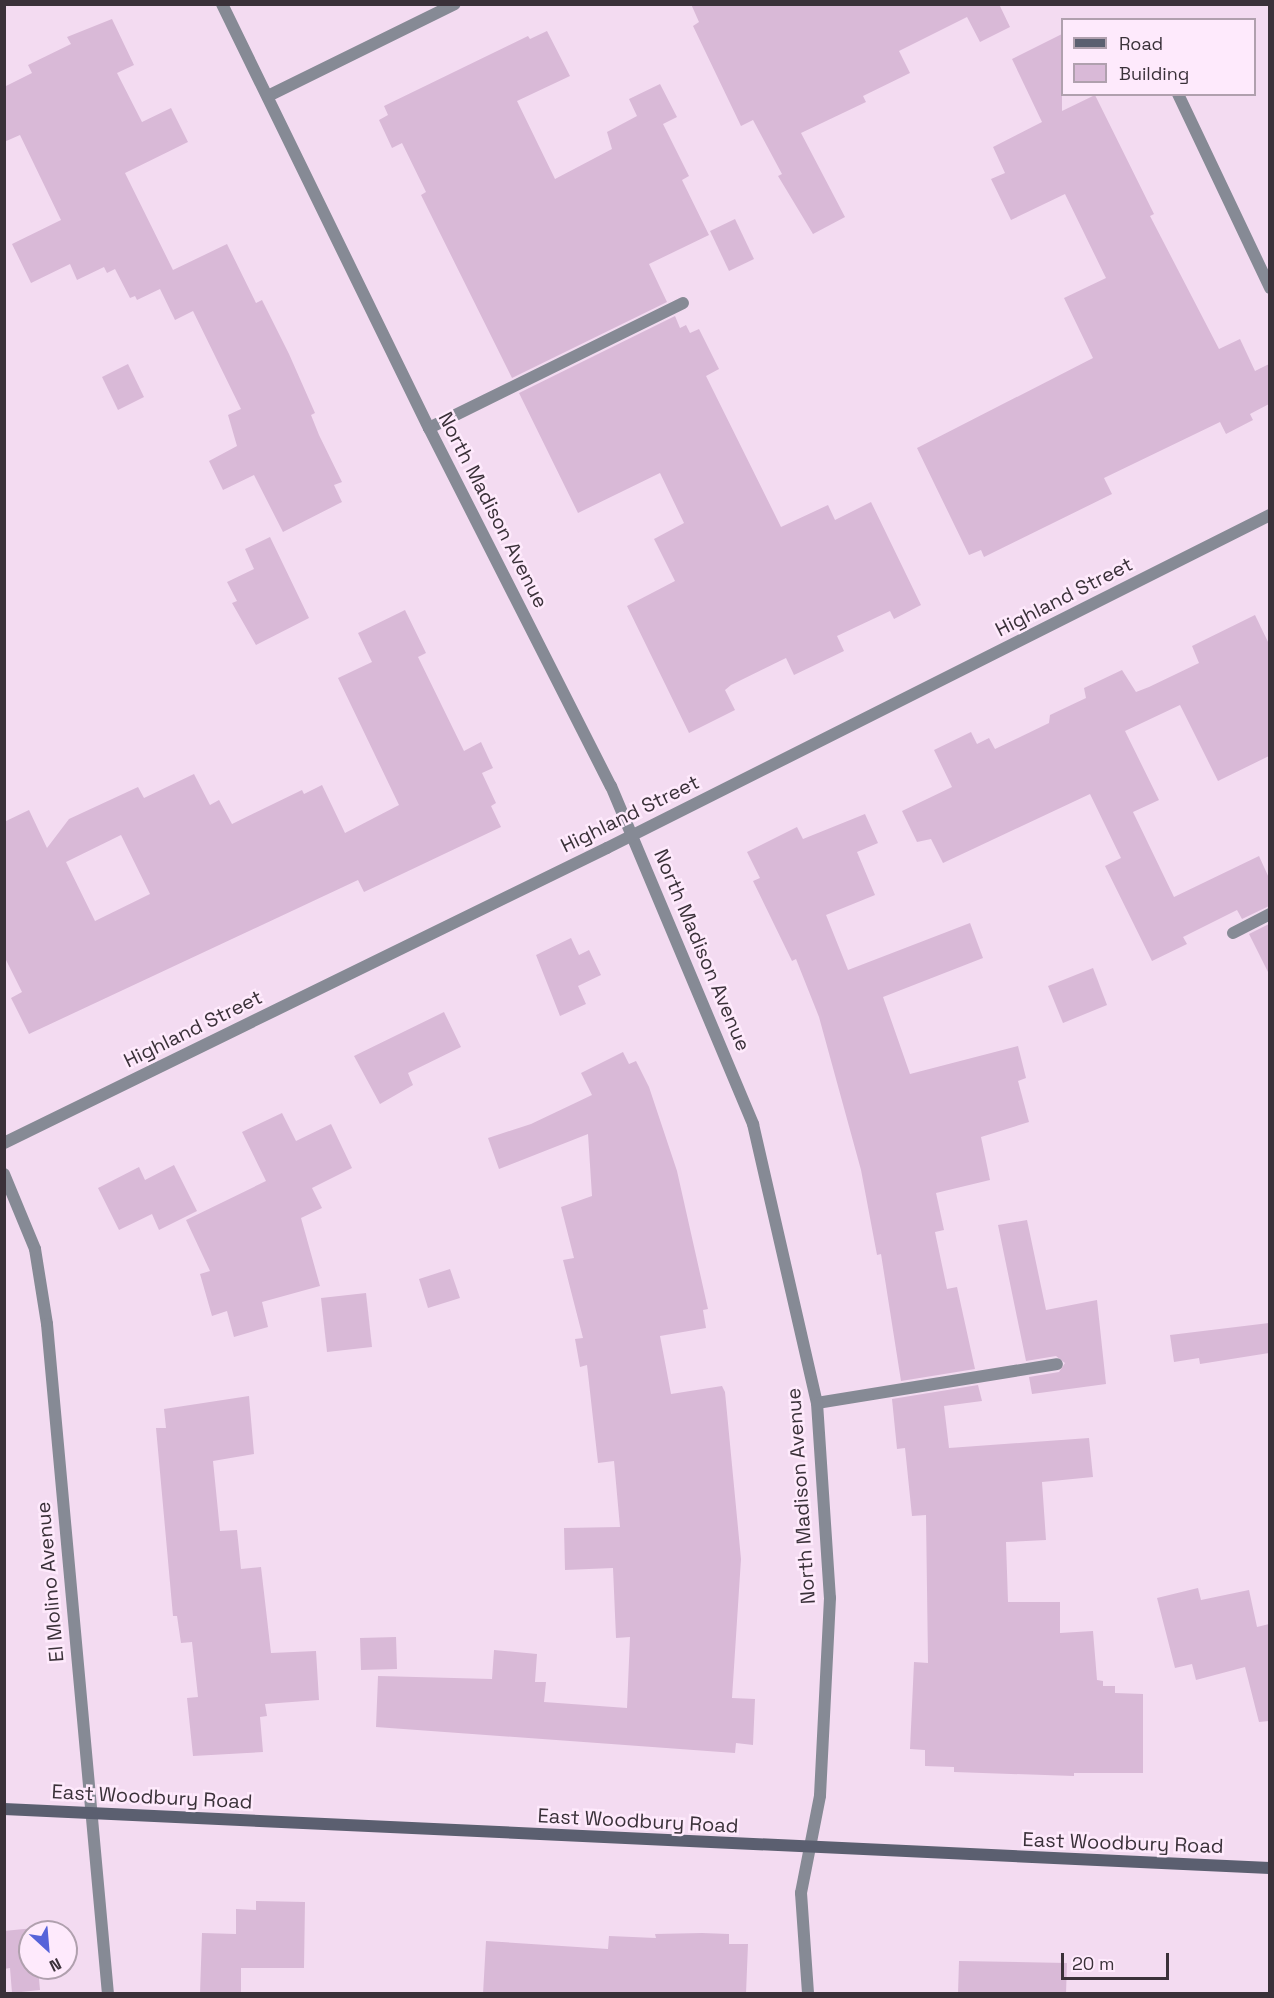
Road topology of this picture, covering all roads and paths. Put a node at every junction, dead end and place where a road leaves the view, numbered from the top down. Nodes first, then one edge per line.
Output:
1 (222, 4) edge
2 (454, 4) edge
3 (268, 96) junction
4 (1179, 96) edge
5 (1269, 288) edge
6 (683, 303) dead end
7 (429, 428) junction
8 (1269, 515) edge
9 (632, 835) junction
10 (1269, 914) edge
11 (1233, 933) dead end
12 (4, 1143) edge
13 (4, 1174) edge
14 (1057, 1364) dead end
15 (817, 1403) junction
16 (4, 1809) edge
17 (90, 1813) junction
18 (812, 1850) junction
19 (1269, 1868) edge
20 (108, 1994) edge
21 (808, 1994) edge

1 - 3 street, North Madison Avenue
2 - 3 street
3 - 7 street, North Madison Avenue
4 - 5 street
6 - 7 street
7 - 9 street, North Madison Avenue
8 - 9 street, Highland Street
9 - 12 street, Highland Street
9 - 15 street, North Madison Avenue
10 - 11 street
13 - 17 street, El Molino Avenue
14 - 15 street
15 - 18 street, North Madison Avenue
16 - 17 main road, East Woodbury Road
17 - 18 main road, East Woodbury Road
17 - 20 street, El Molino Avenue
18 - 19 main road, East Woodbury Road
18 - 21 street, North Madison Avenue

